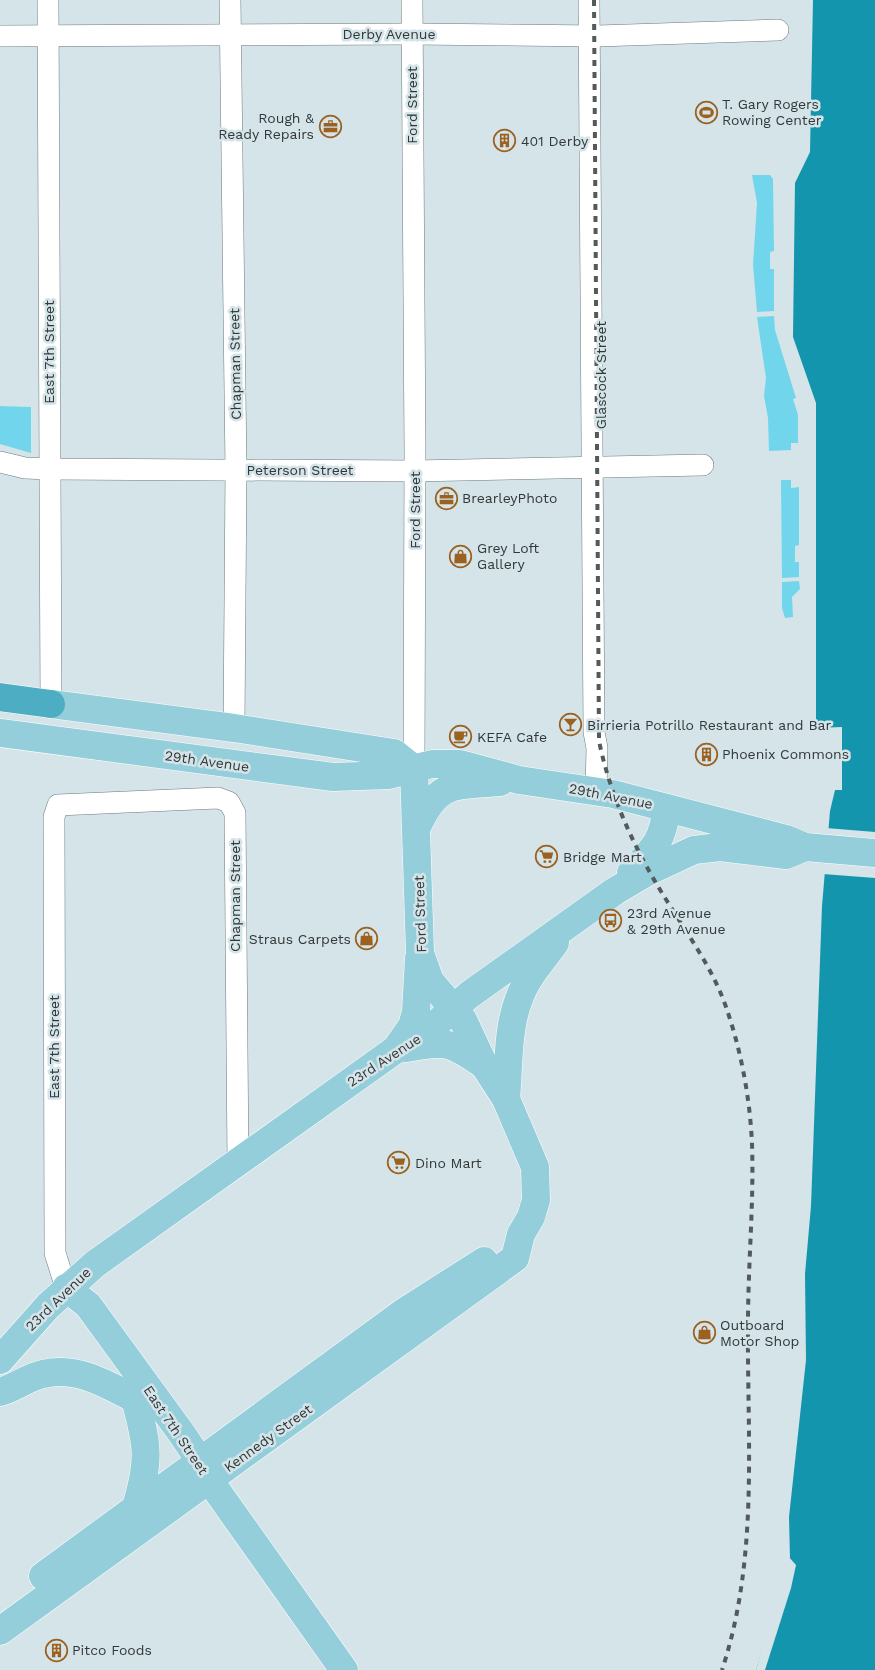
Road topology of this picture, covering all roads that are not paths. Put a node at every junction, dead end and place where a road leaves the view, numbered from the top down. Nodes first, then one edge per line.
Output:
1 (48, 0) edge
2 (230, 0) edge
3 (412, 0) edge
4 (589, 0) edge
5 (598, 0) edge
6 (778, 30) dead end
7 (230, 34) junction
8 (412, 34) junction
9 (48, 35) junction
10 (0, 36) edge
11 (594, 36) junction
12 (0, 462) edge
13 (703, 465) dead end
14 (597, 467) junction
15 (50, 469) junction
16 (236, 470) junction
17 (415, 471) junction
18 (0, 697) edge
19 (51, 704) junction
20 (234, 728) junction
21 (0, 733) edge
22 (414, 769) junction
23 (519, 780) junction
24 (596, 792) junction
25 (58, 805) joint
26 (666, 808) junction
27 (417, 827) junction
28 (805, 848) junction
29 (875, 853) edge
30 (615, 891) junction
31 (568, 926) junction
32 (420, 953) junction
33 (454, 1008) junction
34 (395, 1050) junction
35 (484, 1065) junction
36 (506, 1099) junction
37 (238, 1164) junction
38 (66, 1288) junction
39 (0, 1360) edge
40 (0, 1392) edge
41 (135, 1399) junction
42 (199, 1471) junction
43 (136, 1507) junction
44 (0, 1607) edge
45 (0, 1631) edge
46 (344, 1670) edge

1 - 9 street, East 7th Street
2 - 7 street, Chapman Street
3 - 8 street, Ford Street
4 - 11 street, Glascock Street
5 - 11 street, Glascock Street
6 - 11 street, Derby Avenue
7 - 8 street, Derby Avenue
7 - 9 street, Derby Avenue
7 - 16 street, Chapman Street
8 - 11 street, Derby Avenue
8 - 17 street, Ford Street
9 - 10 street, Derby Avenue
9 - 15 street, East 7th Street
11 - 14 street, Glascock Street
12 - 15 street, Peterson Street
13 - 14 street, Peterson Street
14 - 17 street, Peterson Street
14 - 24 street, Glascock Street
15 - 16 street, Peterson Street
15 - 19 street, East 7th Street
16 - 17 street, Peterson Street
16 - 20 street, Chapman Street
17 - 22 street, Ford Street
18 - 19 highway
19 - 20 main road
20 - 22 main road
21 - 22 main road, 29th Avenue
22 - 23 main road, 29th Avenue
22 - 27 main road, Ford Street
23 - 24 main road, 29th Avenue
23 - 27 main road
24 - 26 main road, 29th Avenue
25 - 37 street, Chapman Street
25 - 38 street, East 7th Street
26 - 28 main road, 29th Avenue
26 - 30 main road
27 - 32 main road, Ford Street
28 - 29 main road
28 - 30 main road, 23rd Avenue
30 - 31 main road, 23rd Avenue
31 - 33 main road, 23rd Avenue
31 - 36 main road, Kennedy Street
32 - 33 main road, Ford Street
32 - 34 main road
33 - 34 main road, 23rd Avenue
33 - 35 main road, Kennedy Street
34 - 35 main road
34 - 37 main road, 23rd Avenue
35 - 36 main road, Kennedy Street
36 - 42 main road, Kennedy Street
37 - 38 main road, 23rd Avenue
38 - 39 main road, 23rd Avenue
38 - 41 main road, East 7th Street
38 - 42 main road, East 7th Street
40 - 41 main road
41 - 42 main road, East 7th Street
41 - 43 main road
42 - 43 main road, Kennedy Street
42 - 45 main road, Kennedy Street
42 - 46 main road, East 7th Street
43 - 44 main road, Kennedy Street

